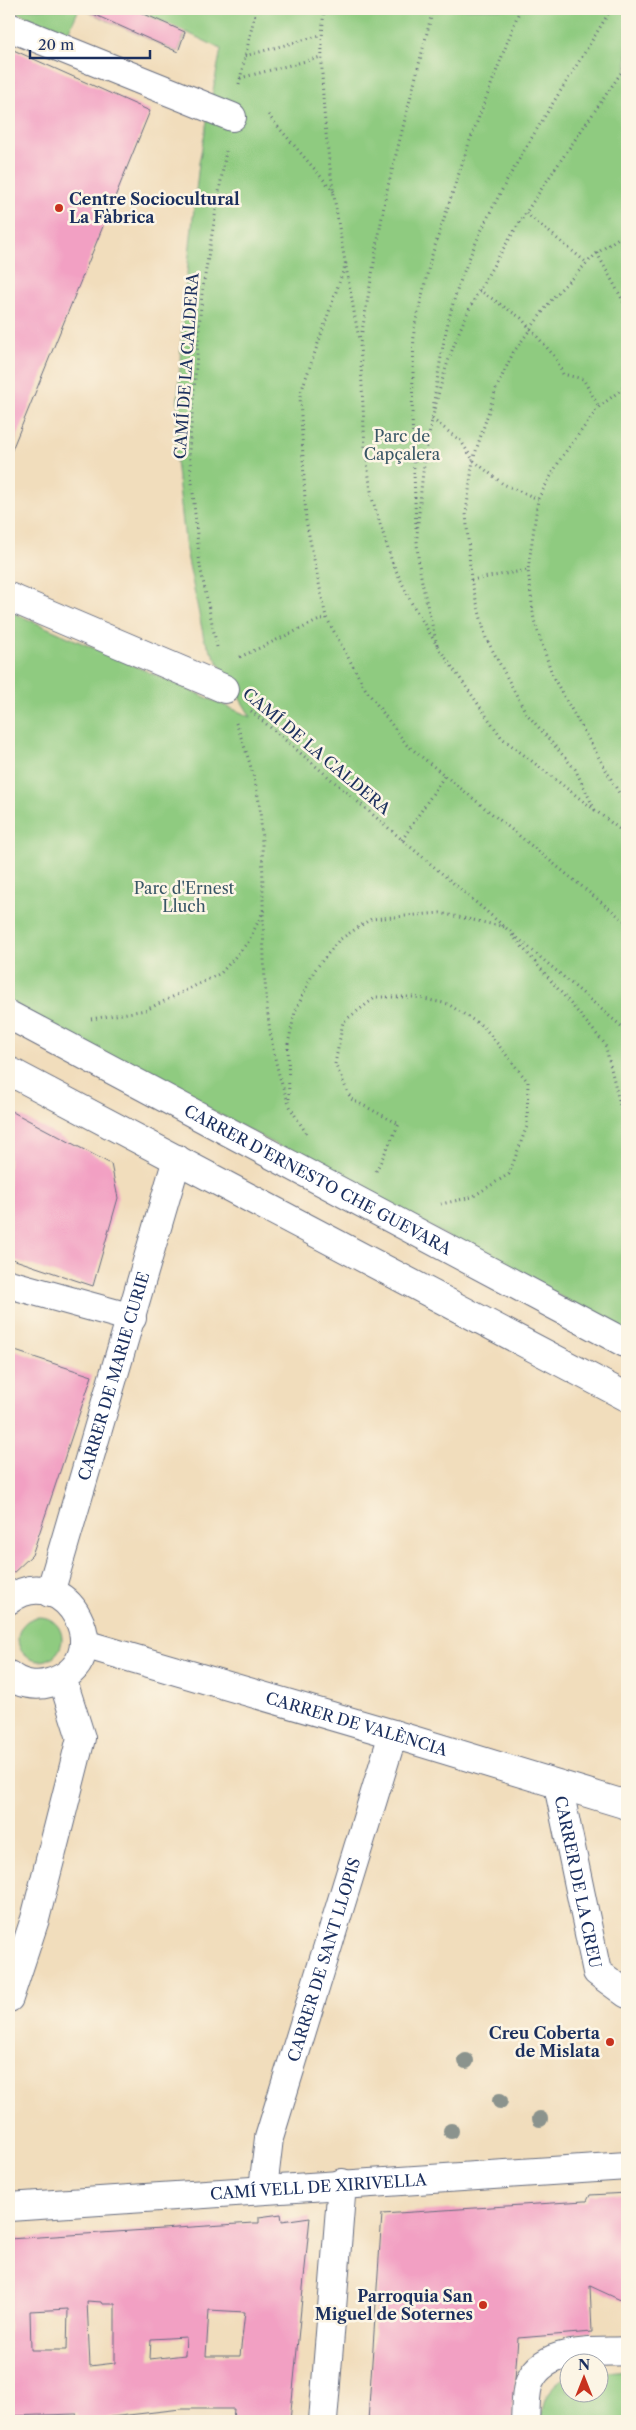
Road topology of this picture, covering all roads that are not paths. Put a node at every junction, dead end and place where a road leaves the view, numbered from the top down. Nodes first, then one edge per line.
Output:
1 (9, 27) edge
2 (232, 117) road end
3 (9, 597) edge
4 (223, 677) road end
5 (9, 1015) edge
6 (9, 1070) edge
7 (177, 1159) junction
8 (9, 1284) edge
9 (132, 1318) junction
10 (627, 1344) edge
11 (627, 1397) edge
12 (50, 1593) junction
13 (9, 1600) edge
14 (84, 1644) junction
15 (62, 1678) junction
16 (10, 1679) edge
17 (393, 1734) junction
18 (558, 1785) junction
19 (627, 1805) edge
20 (35, 1919) junction
21 (9, 1932) edge
22 (627, 1994) edge
23 (9, 1998) edge
24 (627, 2166) edge
25 (342, 2183) junction
26 (263, 2189) junction
27 (9, 2207) edge
28 (627, 2351) edge
29 (323, 2421) edge
30 (525, 2421) edge

1 - 2 street
3 - 4 street
5 - 10 street, CARRER D'ERNESTO CHE GUEVARA
6 - 7 street
7 - 9 street, CARRER DE MARIE CURIE
7 - 11 street
8 - 9 street
9 - 12 street, CARRER DE MARIE CURIE
12 - 13 street
12 - 14 street
14 - 15 street
14 - 17 street, CARRER DE VALÈNCIA
15 - 16 street
15 - 20 street
17 - 18 street, CARRER DE VALÈNCIA
17 - 26 street, CARRER DE SANT LLOPIS
18 - 19 street, CARRER DE VALÈNCIA
18 - 22 street, CARRER DE LA CREU
20 - 21 street
20 - 23 street
24 - 25 street, CAMÍ VELL DE XIRIVELLA
25 - 26 street, CAMÍ VELL DE XIRIVELLA
25 - 29 street
26 - 27 street, CAMÍ VELL DE XIRIVELLA
28 - 30 street

